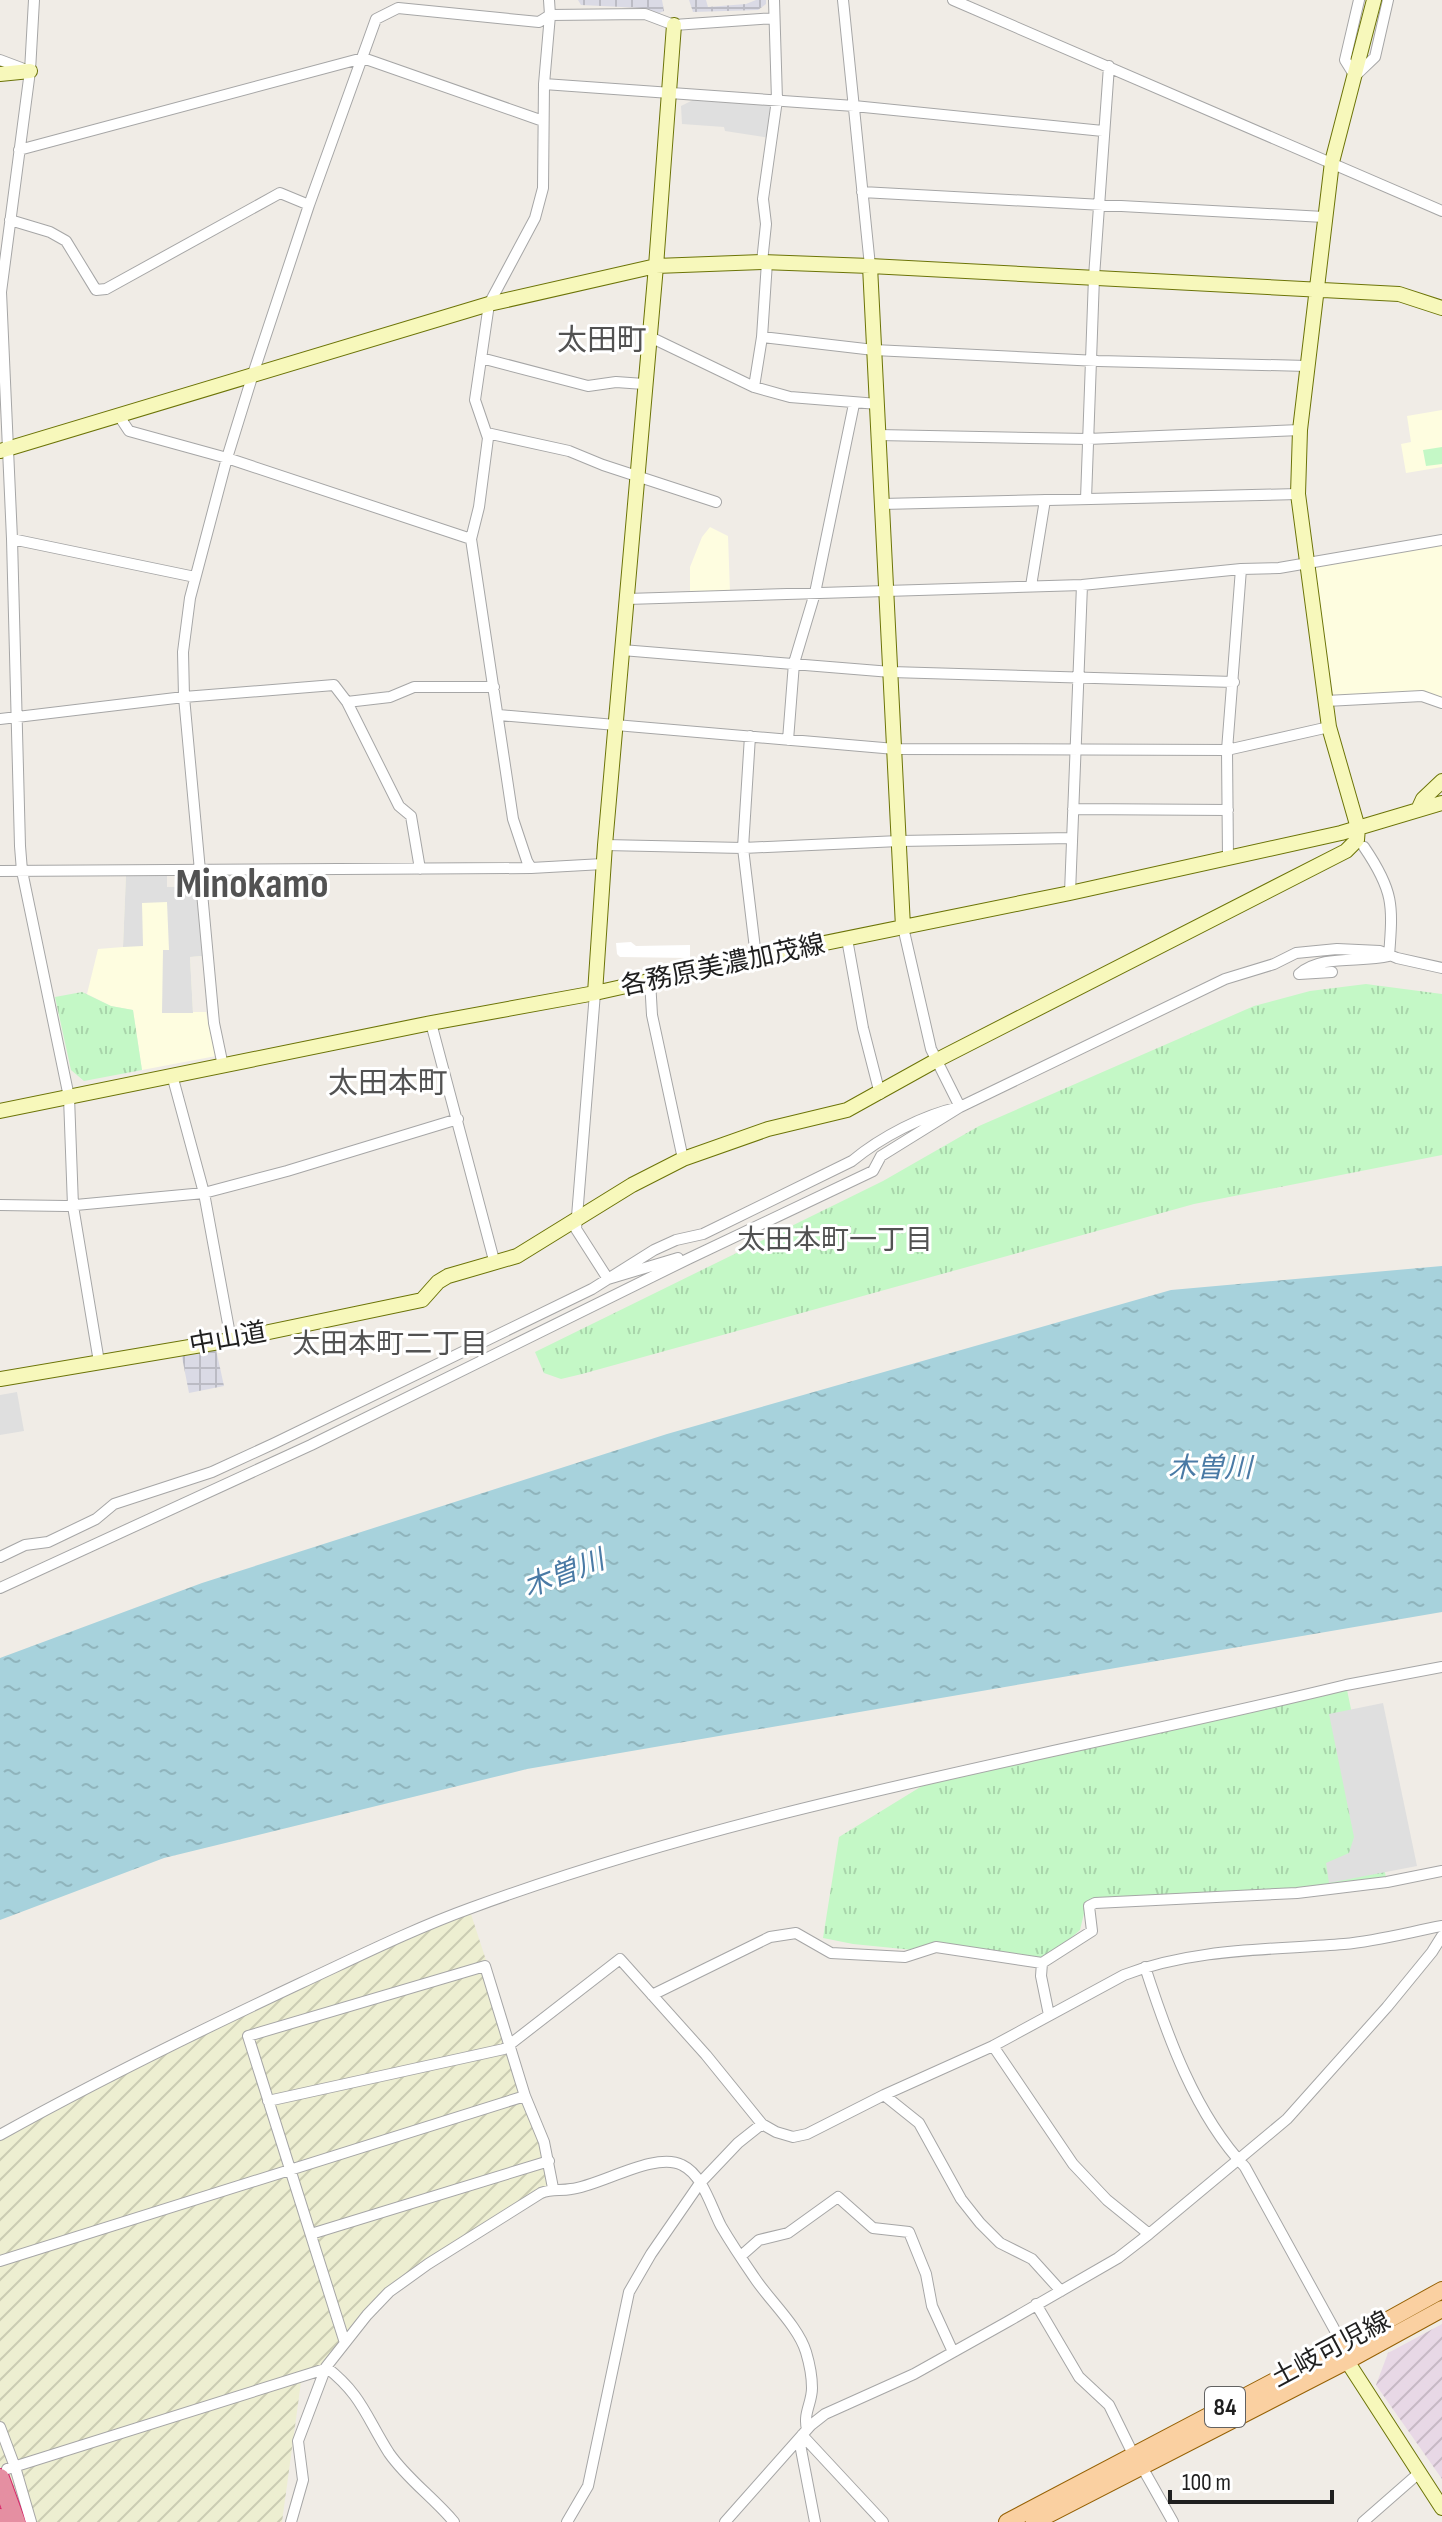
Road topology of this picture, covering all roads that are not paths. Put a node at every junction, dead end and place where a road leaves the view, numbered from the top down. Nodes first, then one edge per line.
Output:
1 (34, 0) edge
2 (549, 0) edge
3 (774, 0) edge
4 (843, 0) edge
5 (953, 0) edge
6 (1359, 0) edge
7 (1374, 0) edge
8 (1388, 0) edge
9 (550, 15) junction
10 (774, 18) junction
11 (674, 25) junction
12 (363, 58) junction
13 (0, 60) edge
14 (1109, 66) junction
15 (30, 71) junction
16 (0, 74) edge
17 (1355, 76) junction
18 (544, 84) junction
19 (669, 91) junction
20 (777, 100) junction
21 (854, 106) junction
22 (543, 121) junction
23 (1103, 131) junction
24 (19, 150) junction
25 (1332, 162) junction
26 (862, 192) junction
27 (309, 205) junction
28 (1099, 205) junction
29 (1442, 211) edge
30 (1324, 217) junction
31 (10, 220) junction
32 (765, 262) junction
33 (656, 266) junction
34 (870, 266) junction
35 (1094, 277) junction
36 (1315, 289) junction
37 (489, 304) junction
38 (1442, 308) edge
39 (648, 336) junction
40 (762, 337) junction
41 (874, 350) junction
42 (481, 358) junction
43 (1091, 361) junction
44 (1307, 366) junction
45 (253, 374) junction
46 (2, 383) edge
47 (644, 384) junction
48 (754, 387) junction
49 (854, 404) junction
50 (878, 404) junction
51 (119, 416) junction
52 (1300, 430) junction
53 (487, 433) junction
54 (878, 435) junction
55 (1088, 439) junction
56 (4, 450) edge
57 (227, 458) junction
58 (637, 476) junction
59 (1298, 494) junction
60 (1086, 499) junction
61 (1045, 500) junction
62 (716, 502) dead end
63 (882, 504) junction
64 (12, 539) junction
65 (471, 539) junction
66 (1442, 540) edge
67 (1306, 564) junction
68 (1241, 569) junction
69 (195, 577) junction
70 (1082, 585) junction
71 (1031, 586) junction
72 (887, 591) junction
73 (815, 593) junction
74 (627, 599) junction
75 (622, 650) junction
76 (794, 663) junction
77 (891, 672) junction
78 (1079, 676) junction
79 (1234, 682) junction
80 (494, 687) junction
81 (184, 697) junction
82 (1326, 701) junction
83 (347, 702) junction
84 (1442, 703) edge
85 (499, 715) junction
86 (0, 719) edge
87 (17, 719) junction
88 (616, 723) junction
89 (1329, 727) junction
90 (750, 736) junction
91 (788, 740) junction
92 (895, 749) junction
93 (1227, 750) junction
94 (1076, 751) junction
95 (1442, 781) edge
96 (1442, 803) edge
97 (1073, 809) junction
98 (1228, 810) junction
99 (1418, 810) junction
100 (1358, 828) junction
101 (1072, 838) junction
102 (899, 841) junction
103 (605, 845) junction
104 (1364, 847) dead end
105 (743, 848) junction
106 (1228, 858) junction
107 (603, 864) junction
108 (531, 868) junction
109 (201, 869) junction
110 (420, 869) junction
111 (0, 871) edge
112 (22, 871) junction
113 (1070, 893) junction
114 (903, 927) junction
115 (847, 939) junction
116 (1389, 956) junction
117 (756, 957) junction
118 (1442, 968) edge
119 (1332, 972) dead end
120 (650, 980) junction
121 (595, 993) junction
122 (431, 1023) junction
123 (937, 1060) junction
124 (223, 1066) junction
125 (172, 1075) junction
126 (880, 1094) junction
127 (69, 1097) junction
128 (960, 1107) junction
129 (0, 1111) edge
130 (458, 1119) junction
131 (683, 1159) junction
132 (204, 1193) junction
133 (0, 1205) edge
134 (73, 1206) junction
135 (576, 1220) junction
136 (688, 1259) junction
137 (495, 1264) junction
138 (608, 1279) junction
139 (231, 1340) junction
140 (99, 1362) junction
141 (0, 1379) edge
142 (0, 1557) edge
143 (0, 1588) edge
144 (1442, 1667) edge
145 (1442, 1871) edge
146 (1442, 1926) edge
147 (1442, 1936) edge
148 (1042, 1963) junction
149 (1145, 1967) junction
150 (652, 1995) junction
151 (1049, 2015) junction
152 (510, 2042) junction
153 (993, 2046) junction
154 (884, 2095) junction
155 (525, 2096) junction
156 (268, 2101) junction
157 (762, 2124) junction
158 (0, 2135) edge
159 (1238, 2159) junction
160 (549, 2161) junction
161 (290, 2169) junction
162 (700, 2183) junction
163 (553, 2188) junction
164 (311, 2234) junction
165 (1149, 2234) junction
166 (742, 2255) junction
167 (0, 2261) edge
168 (1442, 2290) edge
169 (1061, 2291) junction
170 (1036, 2304) junction
171 (1442, 2309) edge
172 (345, 2343) junction
173 (953, 2352) junction
174 (1345, 2353) junction
175 (325, 2368) junction
176 (0, 2427) edge
177 (803, 2435) junction
178 (1138, 2461) junction
179 (7, 2471) edge
180 (1419, 2473) junction
181 (1442, 2508) edge
182 (16, 2522) edge
183 (31, 2522) edge
184 (291, 2522) edge
185 (454, 2522) edge
186 (567, 2522) edge
187 (725, 2522) edge
188 (815, 2522) edge
189 (883, 2522) edge
190 (1007, 2522) edge
191 (1034, 2522) edge
192 (1173, 2522) edge
193 (1363, 2522) edge

1 - 15 street
2 - 9 street
3 - 10 street
4 - 21 street
5 - 14 street
6 - 17 street
7 - 17 street
8 - 17 street
9 - 11 street
9 - 12 street
9 - 18 street
10 - 11 street
10 - 20 street
11 - 19 street
12 - 22 street
12 - 24 street
12 - 27 street
13 - 15 street
14 - 23 street
14 - 25 street
15 - 16 street
15 - 24 street
17 - 25 street
18 - 19 street
18 - 22 street
19 - 20 street
19 - 33 street
20 - 21 street
20 - 32 street
21 - 23 street
21 - 26 street
22 - 37 street
23 - 28 street
24 - 31 street
25 - 29 street
25 - 30 street
26 - 28 street
26 - 34 street
27 - 31 street
27 - 45 street
28 - 30 street
28 - 35 street
30 - 36 street
31 - 46 street
32 - 33 street
32 - 34 street
32 - 40 street
33 - 37 street
33 - 39 street
34 - 35 street
34 - 41 street
35 - 36 street
35 - 43 street
36 - 38 street
36 - 44 street
37 - 42 street
37 - 45 street
39 - 47 street
39 - 48 street
40 - 41 street
40 - 48 street
41 - 43 street
41 - 50 street
42 - 47 street
42 - 53 street
43 - 44 street
43 - 55 street
44 - 52 street
45 - 51 street
45 - 57 street
46 - 56 street
47 - 58 street
48 - 49 street
49 - 50 street
49 - 73 street
50 - 54 street
51 - 56 street
51 - 57 street
52 - 55 street
52 - 59 street
53 - 58 street
53 - 65 street
54 - 55 street
54 - 63 street
55 - 60 street
56 - 64 street
57 - 65 street
57 - 69 street
58 - 62 street
58 - 74 street
59 - 60 street
59 - 67 street
60 - 61 street
61 - 63 street
61 - 71 street
63 - 72 street
64 - 69 street
64 - 87 street
65 - 80 street
66 - 67 street
67 - 68 street
67 - 82 street
68 - 70 street
68 - 79 street
69 - 81 street
70 - 71 street
70 - 78 street
71 - 72 street
72 - 73 street
72 - 77 street
73 - 74 street
73 - 76 street
74 - 75 street
75 - 76 street
75 - 88 street
76 - 77 street
76 - 91 street
77 - 78 street
77 - 92 street
78 - 79 street
78 - 94 street
79 - 93 street
80 - 83 street
80 - 85 street
81 - 83 street
81 - 87 street
81 - 109 street
82 - 84 street
82 - 89 street
83 - 110 street
85 - 88 street
85 - 108 street
86 - 87 street
87 - 112 street
88 - 90 street
88 - 103 street
89 - 93 street
89 - 100 street
90 - 91 street
90 - 105 street
91 - 92 street
92 - 94 street
92 - 102 street
93 - 94 street
93 - 98 street
94 - 97 street
95 - 99 street
96 - 99 street, 各務原美濃加茂線
97 - 98 street
97 - 101 street
98 - 106 street
99 - 100 street, 各務原美濃加茂線
100 - 106 street, 各務原美濃加茂線
100 - 123 street, 中山道
101 - 102 street
101 - 113 street
102 - 105 street
102 - 114 street
103 - 105 street
103 - 107 street
104 - 116 street
105 - 117 street
106 - 113 street, 各務原美濃加茂線
107 - 108 street
107 - 121 street
108 - 110 street
109 - 110 street
109 - 112 street
109 - 124 street
111 - 112 street
112 - 127 street
113 - 114 street, 各務原美濃加茂線
114 - 115 street, 各務原美濃加茂線
114 - 123 street
115 - 117 street, 各務原美濃加茂線
115 - 126 street
116 - 118 street
116 - 119 street
116 - 128 street
117 - 120 street, 各務原美濃加茂線
120 - 121 street, 各務原美濃加茂線
120 - 131 street
121 - 122 street, 各務原美濃加茂線
121 - 135 street
122 - 124 street, 各務原美濃加茂線
122 - 130 street
123 - 126 street, 中山道
123 - 128 street
124 - 125 street, 各務原美濃加茂線
125 - 127 street, 各務原美濃加茂線
125 - 132 street
126 - 131 street, 中山道
127 - 129 street, 各務原美濃加茂線
127 - 134 street
128 - 136 street
128 - 138 street
130 - 132 street
130 - 137 street
131 - 135 street, 中山道
132 - 134 street
132 - 139 street
133 - 134 street
134 - 140 street
135 - 137 street, 中山道
135 - 138 street
136 - 138 street
136 - 143 street
137 - 139 street, 中山道
138 - 142 street
139 - 140 street, 中山道
140 - 141 street, 中山道
144 - 158 street
145 - 148 street
146 - 149 street
147 - 159 street
148 - 150 street
148 - 151 street
149 - 151 street
149 - 159 street
150 - 152 street
150 - 157 street
151 - 153 street
152 - 155 street
152 - 156 street
152 - 156 street
153 - 154 street
153 - 165 street
154 - 157 street
154 - 169 street
155 - 160 street
155 - 161 street
156 - 161 street
157 - 162 street
159 - 165 street
159 - 174 street
160 - 163 street
160 - 164 street
161 - 164 street
161 - 167 street
162 - 163 street
162 - 166 street
162 - 186 street
163 - 172 street
164 - 172 street
165 - 169 street
166 - 173 street
166 - 177 street
168 - 174 main road, 土岐可児線 / 84
169 - 170 street
170 - 173 street
170 - 178 street
171 - 174 main road, 土岐可児線 / 84
172 - 175 street
173 - 177 street
174 - 178 main road, 土岐可児線 / 84
174 - 180 street
175 - 179 street
175 - 184 street
175 - 185 street
176 - 179 street
177 - 187 street
177 - 188 street
177 - 189 street
178 - 190 main road, 土岐可児線 / 84
178 - 191 main road, 土岐可児線 / 84
178 - 192 street
179 - 182 highway
179 - 183 street
180 - 181 street
180 - 193 street

